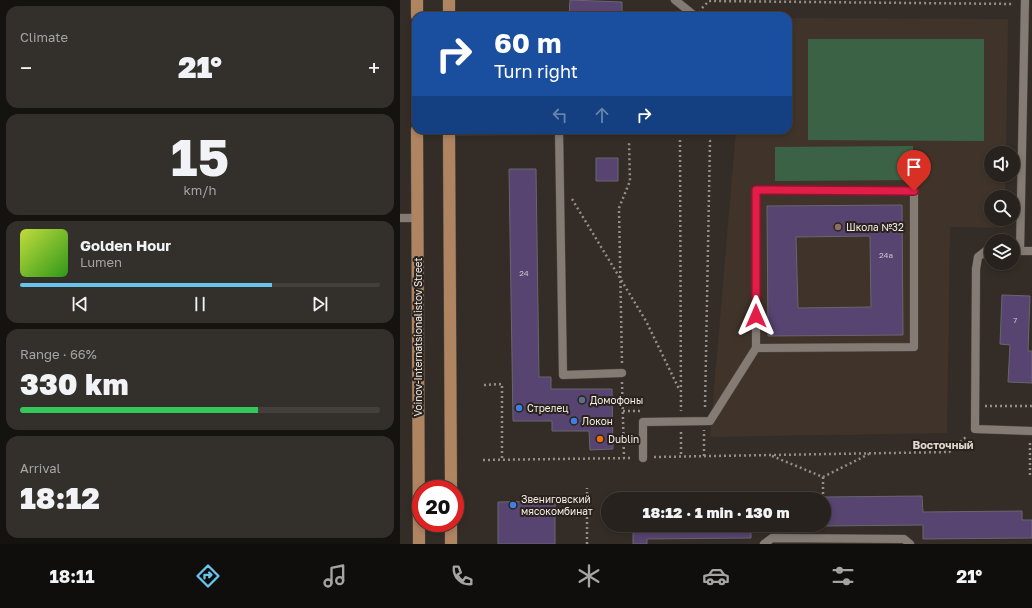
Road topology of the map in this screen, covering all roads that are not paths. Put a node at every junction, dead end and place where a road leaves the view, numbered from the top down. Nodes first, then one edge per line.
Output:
1 (417, 0) edge
2 (449, 0) edge
3 (675, 0) edge
4 (1025, 2) edge
5 (417, 12) edge
6 (449, 12) edge
7 (690, 12) edge
8 (1029, 21) edge
9 (1028, 123) edge
10 (418, 134) edge
11 (450, 134) edge
12 (559, 134) edge
13 (400, 218) edge
14 (418, 218) junction
15 (1018, 234) edge
16 (1020, 251) edge
17 (1032, 251) edge
18 (984, 252) edge
19 (756, 348) junction
20 (622, 373) road end
21 (1031, 431) edge
22 (643, 458) road end
23 (451, 480) edge
24 (451, 532) edge
25 (419, 544) edge
26 (451, 544) edge
27 (764, 544) edge
28 (910, 544) edge

1 - 5 main road
2 - 6 main road
3 - 7 lane
4 - 8 lane
8 - 9 lane
9 - 15 lane
10 - 14 main road, Voinov-Internatsionalistov Street
11 - 23 main road
12 - 20 lane
13 - 14 lane
14 - 25 main road, Voinov-Internatsionalistov Street
16 - 17 lane
18 - 21 lane
19 - 19 lane
19 - 22 lane
24 - 26 main road
27 - 28 lane

